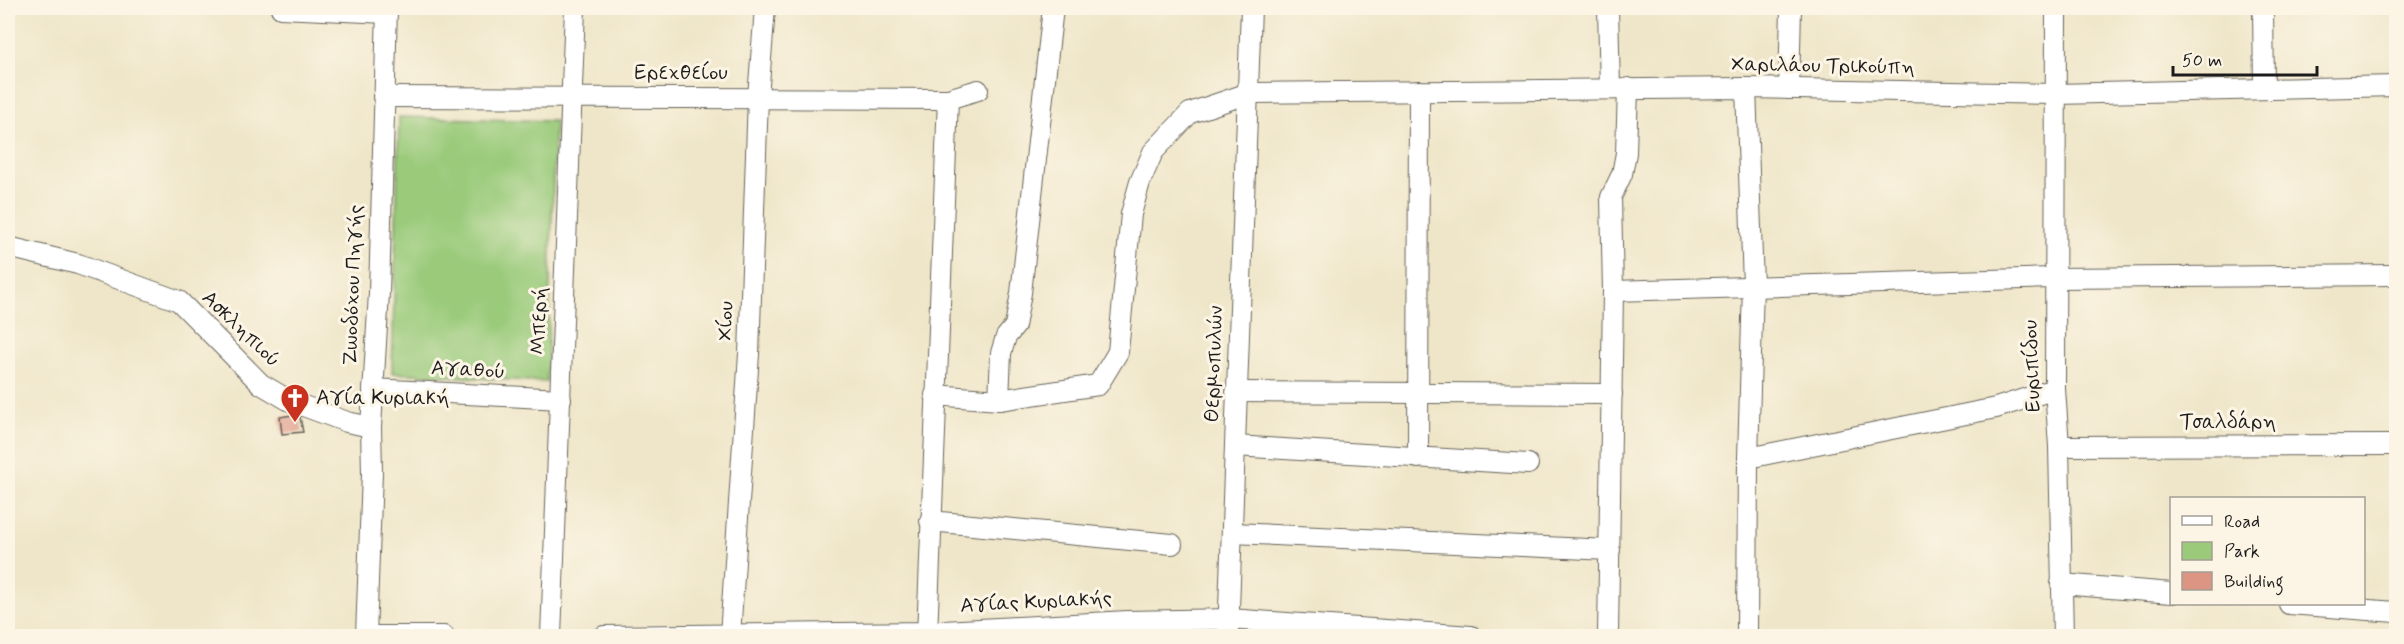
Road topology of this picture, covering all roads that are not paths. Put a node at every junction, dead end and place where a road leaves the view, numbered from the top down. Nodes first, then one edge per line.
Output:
1 (281, 8) edge
2 (575, 8) edge
3 (765, 8) edge
4 (1053, 8) edge
5 (1251, 8) edge
6 (1608, 8) edge
7 (1791, 8) edge
8 (2056, 8) edge
9 (2263, 8) edge
10 (387, 10) edge
11 (2397, 86) edge
12 (1746, 88) junction
13 (1619, 89) junction
14 (1789, 89) junction
15 (2264, 89) junction
16 (978, 90) dead end
17 (1419, 91) junction
18 (1249, 93) junction
19 (2056, 94) junction
20 (758, 97) junction
21 (383, 98) junction
22 (570, 98) junction
23 (948, 99) junction
24 (8, 247) edge
25 (2397, 275) edge
26 (2054, 278) junction
27 (1753, 285) junction
28 (1613, 291) junction
29 (373, 389) junction
30 (2055, 389) junction
31 (1236, 392) junction
32 (935, 394) junction
33 (1418, 394) junction
34 (1612, 394) junction
35 (561, 399) junction
36 (999, 400) junction
37 (370, 427) junction
38 (2397, 445) edge
39 (1235, 446) junction
40 (2059, 446) junction
41 (1418, 458) junction
42 (1748, 458) junction
43 (1528, 464) dead end
44 (930, 521) junction
45 (1232, 533) junction
46 (1172, 544) dead end
47 (1610, 550) junction
48 (2061, 584) junction
49 (2170, 593) edge
50 (2313, 605) edge
51 (2397, 612) edge
52 (1228, 628) edge
53 (1128, 629) edge
54 (926, 634) edge
55 (366, 636) edge
56 (444, 636) edge
57 (550, 636) edge
58 (604, 636) edge
59 (639, 636) edge
60 (730, 636) edge
61 (1471, 636) edge
62 (1608, 636) edge
63 (1747, 636) edge
64 (2063, 636) edge

1 - 10 street
2 - 22 street, Μπερή
3 - 20 street, Χίου
4 - 36 street
5 - 18 street, Θερμοπυλών
6 - 13 street
7 - 14 street
8 - 19 street, Ευριπίδου
9 - 15 street
10 - 21 street, Ζωοδόχου Πηγής
11 - 15 street, Χαριλάου Τρικούπη
12 - 13 street, Χαριλάου Τρικούπη
12 - 14 street, Χαριλάου Τρικούπη
12 - 27 street
13 - 17 street, Χαριλάου Τρικούπη
13 - 28 street
14 - 19 street, Χαριλάου Τρικούπη
15 - 19 street, Χαριλάου Τρικούπη
16 - 23 street, Ερεχθείου
17 - 18 street, Χαριλάου Τρικούπη
17 - 33 street
18 - 31 street, Θερμοπυλών
18 - 36 street, Χαριλάου Τρικούπη
19 - 26 street, Ευριπίδου
20 - 22 street, Ερεχθείου
20 - 23 street, Ερεχθείου
20 - 60 street, Χίου
21 - 22 street, Ερεχθείου
21 - 29 street, Ζωοδόχου Πηγής
22 - 35 street, Μπερή
23 - 32 street
24 - 37 street, Ασκληπιού
25 - 26 street
26 - 27 street
26 - 30 street, Ευριπίδου
27 - 28 street
27 - 42 street
28 - 34 street
29 - 35 street, Αγαθού
29 - 37 street, Ζωοδόχου Πηγής
30 - 40 street, Ευριπίδου
30 - 42 street
31 - 33 street
31 - 39 street, Θερμοπυλών
32 - 36 street
32 - 44 street
33 - 34 street
33 - 41 street
34 - 47 street
35 - 57 street, Μπερή
37 - 55 street, Ζωοδόχου Πηγής
38 - 40 street, Τσαλδάρη
39 - 41 street
39 - 45 street, Θερμοπυλών
40 - 48 street, Ευριπίδου
41 - 43 street
42 - 63 street
44 - 46 street
44 - 54 street
45 - 47 street
45 - 52 street, Θερμοπυλών
47 - 62 street
48 - 49 street
48 - 64 street, Ευριπίδου
50 - 51 street
52 - 53 street, Αγίας Κυριακής
52 - 61 street, Αγίας Κυριακής
53 - 54 street, Αγίας Κυριακής
54 - 60 street, Αγίας Κυριακής
55 - 56 street
58 - 59 street, Αγίας Κυριακής
59 - 60 street, Αγίας Κυριακής

